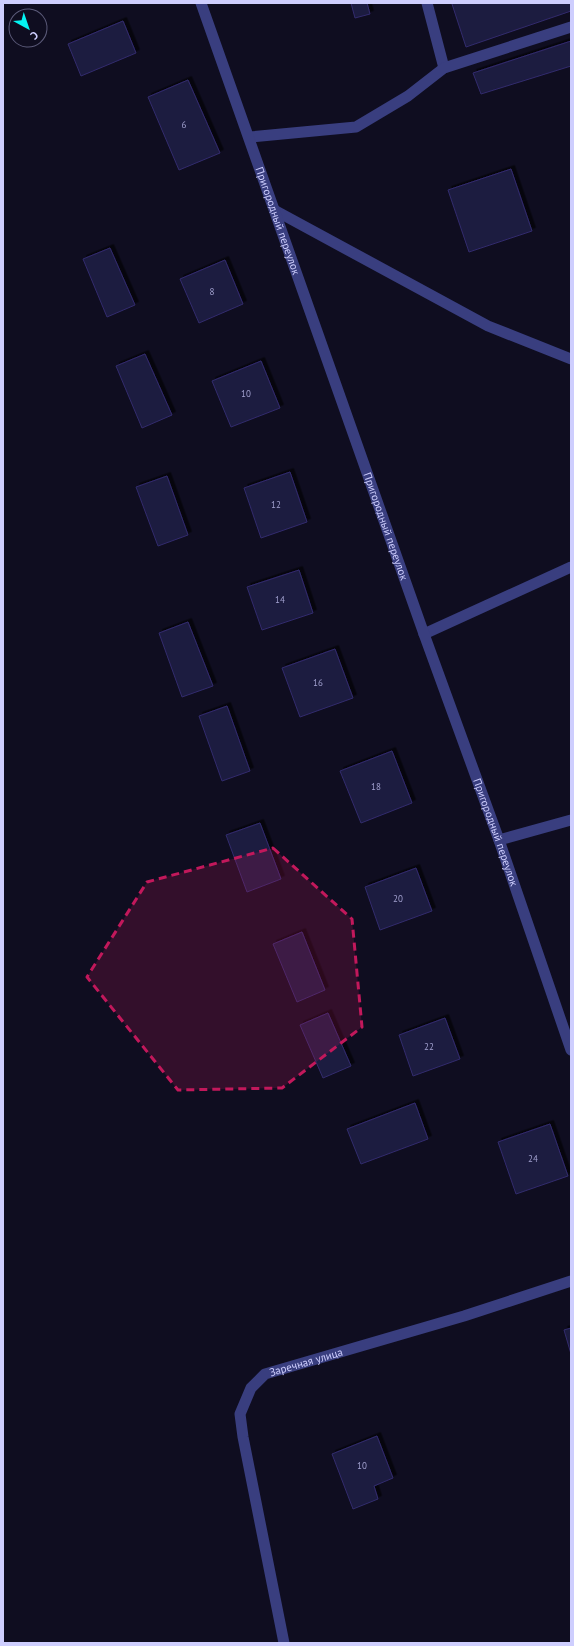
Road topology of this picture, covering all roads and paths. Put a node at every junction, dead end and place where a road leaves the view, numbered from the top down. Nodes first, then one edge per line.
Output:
1 (201, 3) edge
2 (426, 3) edge
3 (571, 27) edge
4 (444, 68) junction
5 (250, 138) junction
6 (276, 211) junction
7 (571, 359) edge
8 (571, 567) edge
9 (424, 634) junction
10 (571, 820) edge
11 (499, 840) junction
12 (571, 1050) edge
13 (571, 1282) edge
14 (284, 1643) edge

1 - 5 street, Пригородный переулок
2 - 4 street
3 - 4 street
4 - 5 street
5 - 6 street, Пригородный переулок
6 - 7 street
6 - 9 street, Пригородный переулок
8 - 9 street
9 - 11 street, Пригородный переулок
10 - 11 street
11 - 12 street, Пригородный переулок
13 - 14 street, Заречная улица

